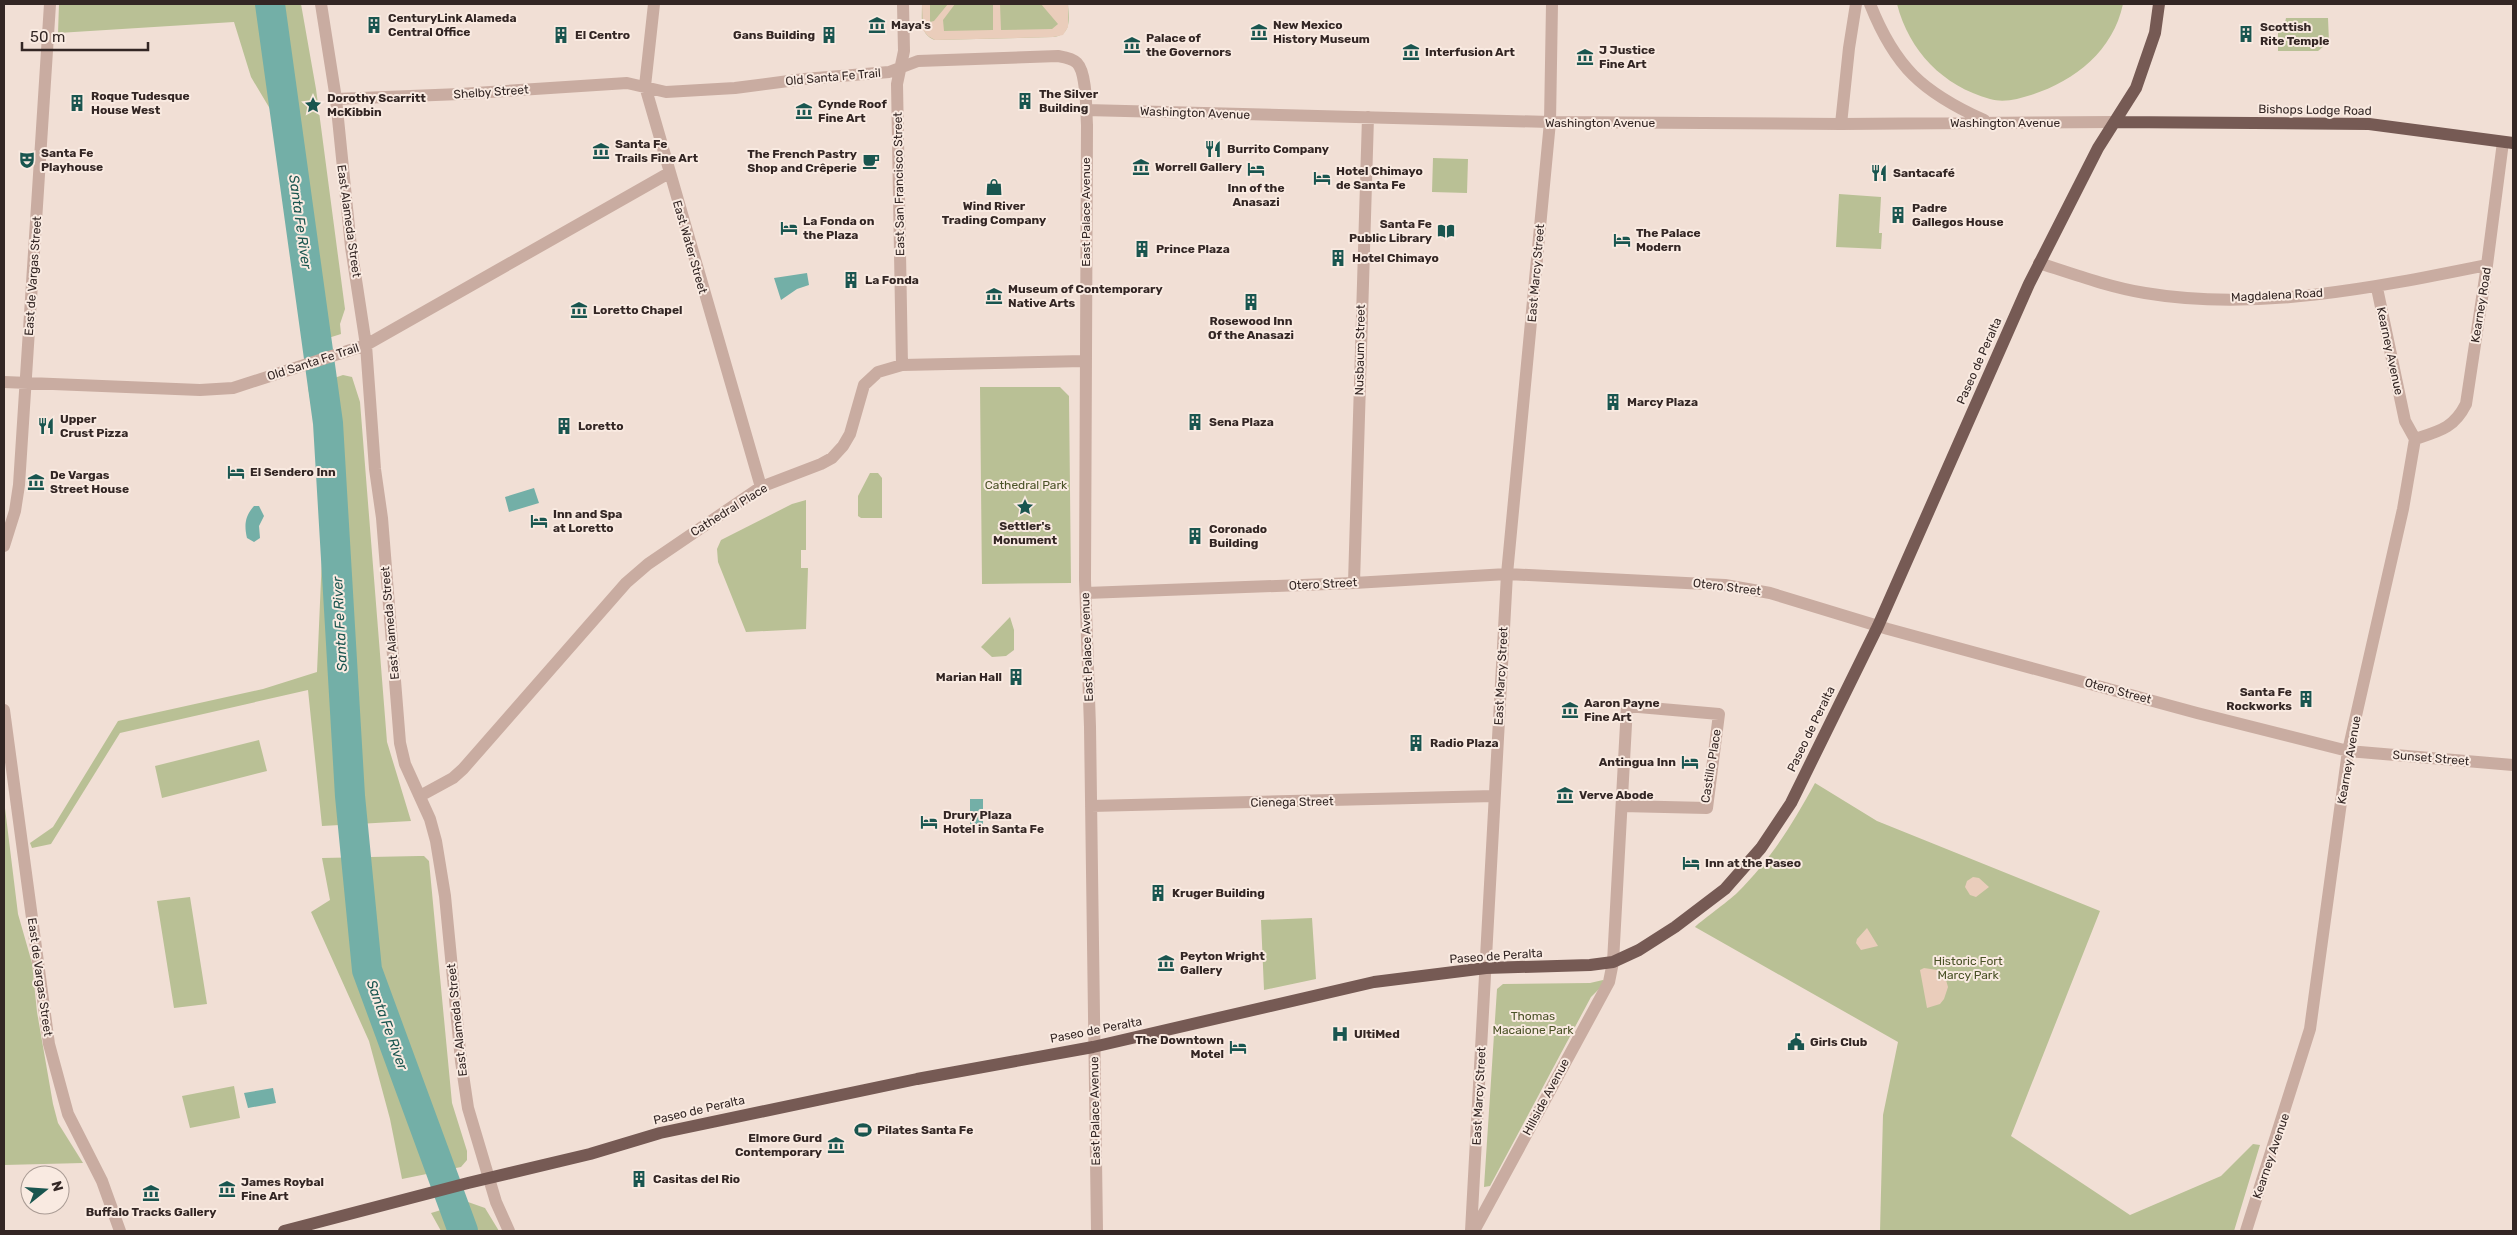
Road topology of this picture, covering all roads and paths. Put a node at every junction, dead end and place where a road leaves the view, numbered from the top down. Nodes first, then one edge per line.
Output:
1 (50, 4) edge
2 (321, 4) edge
3 (654, 4) edge
4 (903, 4) edge
5 (1552, 4) edge
6 (1856, 4) edge
7 (1870, 4) edge
8 (2159, 4) edge
9 (1078, 63) joint
10 (900, 66) junction
11 (645, 86) junction
12 (336, 99) junction
13 (1086, 110) junction
14 (1368, 117) junction
15 (1550, 122) junction
16 (1988, 122) junction
17 (2115, 122) junction
18 (1841, 124) junction
19 (2508, 142) edge
20 (669, 173) junction
21 (2039, 263) junction
22 (2488, 265) junction
23 (2377, 288) junction
24 (366, 345) junction
25 (1084, 361) junction
26 (902, 365) junction
27 (4, 382) edge
28 (27, 382) junction
29 (2415, 439) junction
30 (761, 488) junction
31 (4, 546) edge
32 (1507, 574) junction
33 (1354, 583) junction
34 (1086, 593) junction
35 (1878, 626) junction
36 (4, 710) edge
37 (2348, 751) junction
38 (2513, 765) edge
39 (420, 796) junction
40 (1494, 796) junction
41 (1090, 806) junction
42 (1622, 806) junction
43 (1613, 962) junction
44 (1486, 968) junction
45 (1093, 1047) junction
46 (489, 1178) junction
47 (321, 1227) edge
48 (120, 1231) edge
49 (284, 1231) edge
50 (508, 1231) edge
51 (1097, 1231) edge
52 (1473, 1231) edge
53 (2246, 1231) edge

1 - 28 street, East de Vargas Street
2 - 12 street, East Alameda Street
3 - 11 street, East Water Street
4 - 10 street, East San Francisco Street
5 - 15 street, East Marcy Street
6 - 18 street
7 - 16 street
8 - 17 main road, Paseo de Peralta
9 - 10 street, Old Santa Fe Trail
9 - 13 street, East Palace Avenue
10 - 11 street, Old Santa Fe Trail
10 - 26 street, East San Francisco Street
11 - 12 street, Shelby Street
11 - 20 street, East Water Street
12 - 24 street, East Alameda Street
13 - 14 street, Washington Avenue
13 - 25 street, East Palace Avenue
14 - 15 street, Washington Avenue
14 - 33 street, Nusbaum Street
15 - 18 street, Washington Avenue
15 - 32 street, East Marcy Street
16 - 17 street, Washington Avenue
16 - 18 street, Washington Avenue
17 - 19 main road, Bishops Lodge Road
17 - 21 main road, Paseo de Peralta
19 - 22 street, Kearney Road
20 - 24 street, Old Santa Fe Trail
20 - 30 street, East Water Street
21 - 23 street, Magdalena Road
21 - 35 main road, Paseo de Peralta
22 - 23 street, Magdalena Road
22 - 29 street, Kearney Road
23 - 29 street, Kearney Avenue
24 - 28 street, Old Santa Fe Trail
24 - 39 street, East Alameda Street
25 - 26 street, Cathedral Place
25 - 34 street, East Palace Avenue
26 - 30 street, Cathedral Place
27 - 28 street, Old Santa Fe Trail
28 - 31 street, East de Vargas Street
29 - 37 street, Kearney Avenue
30 - 39 street, Cathedral Place
32 - 33 street, Otero Street
32 - 35 street, Otero Street
32 - 40 street, East Marcy Street
33 - 34 street, Otero Street
34 - 41 street, East Palace Avenue
35 - 37 street, Otero Street
35 - 43 main road, Paseo de Peralta
36 - 48 street, East de Vargas Street
37 - 38 street, Sunset Street
37 - 53 street, Kearney Avenue
39 - 46 street, East Alameda Street
40 - 41 street, Cienega Street
40 - 44 street, East Marcy Street
41 - 45 street, East Palace Avenue
42 - 42 street, Castillo Place
42 - 43 street, Castillo Place
43 - 44 main road, Paseo de Peralta
43 - 52 street, Hillside Avenue
44 - 45 main road, Paseo de Peralta
44 - 52 street, East Marcy Street
45 - 46 main road, Paseo de Peralta
45 - 51 street, East Palace Avenue
46 - 47 main road, Paseo de Peralta
46 - 50 street, East Alameda Street
47 - 49 main road, Paseo de Peralta

